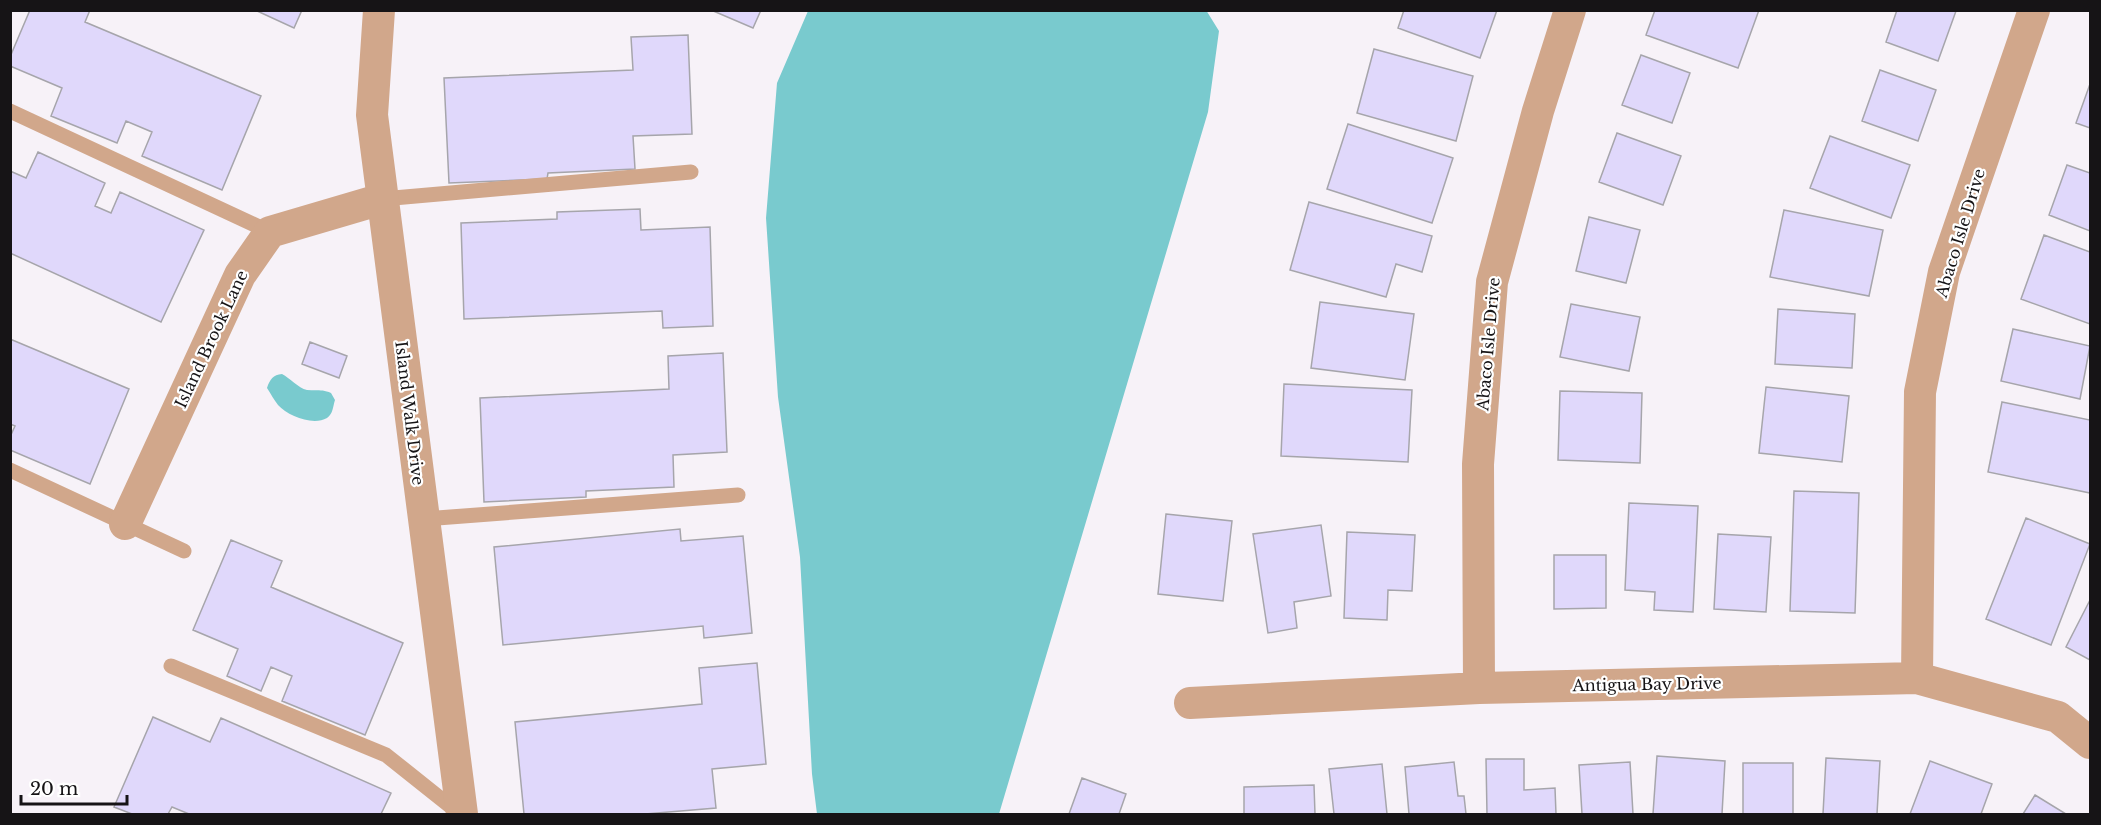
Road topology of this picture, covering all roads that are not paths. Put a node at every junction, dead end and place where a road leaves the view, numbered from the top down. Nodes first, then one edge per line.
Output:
1 (379, 10) edge
2 (1570, 10) edge
3 (2034, 10) edge
4 (10, 111) edge
5 (691, 172) dead end
6 (382, 199) junction
7 (270, 232) junction
8 (10, 470) edge
9 (738, 495) dead end
10 (424, 519) junction
11 (125, 524) junction
12 (184, 551) dead end
13 (171, 666) dead end
14 (1917, 678) junction
15 (1479, 688) junction
16 (1190, 703) dead end
17 (2091, 743) edge
18 (461, 814) edge

1 - 6 street, Island Walk Drive
2 - 15 street, Abaco Isle Drive
3 - 14 street, Abaco Isle Drive
4 - 7 lane
5 - 6 lane
6 - 7 street
6 - 10 street, Island Walk Drive
7 - 11 street, Island Brook Lane
8 - 11 lane
9 - 10 lane
10 - 18 street, Island Walk Drive
11 - 12 lane
13 - 18 lane
14 - 15 street, Antigua Bay Drive
14 - 17 street, Antigua Bay Drive
15 - 16 street, Antigua Bay Drive

